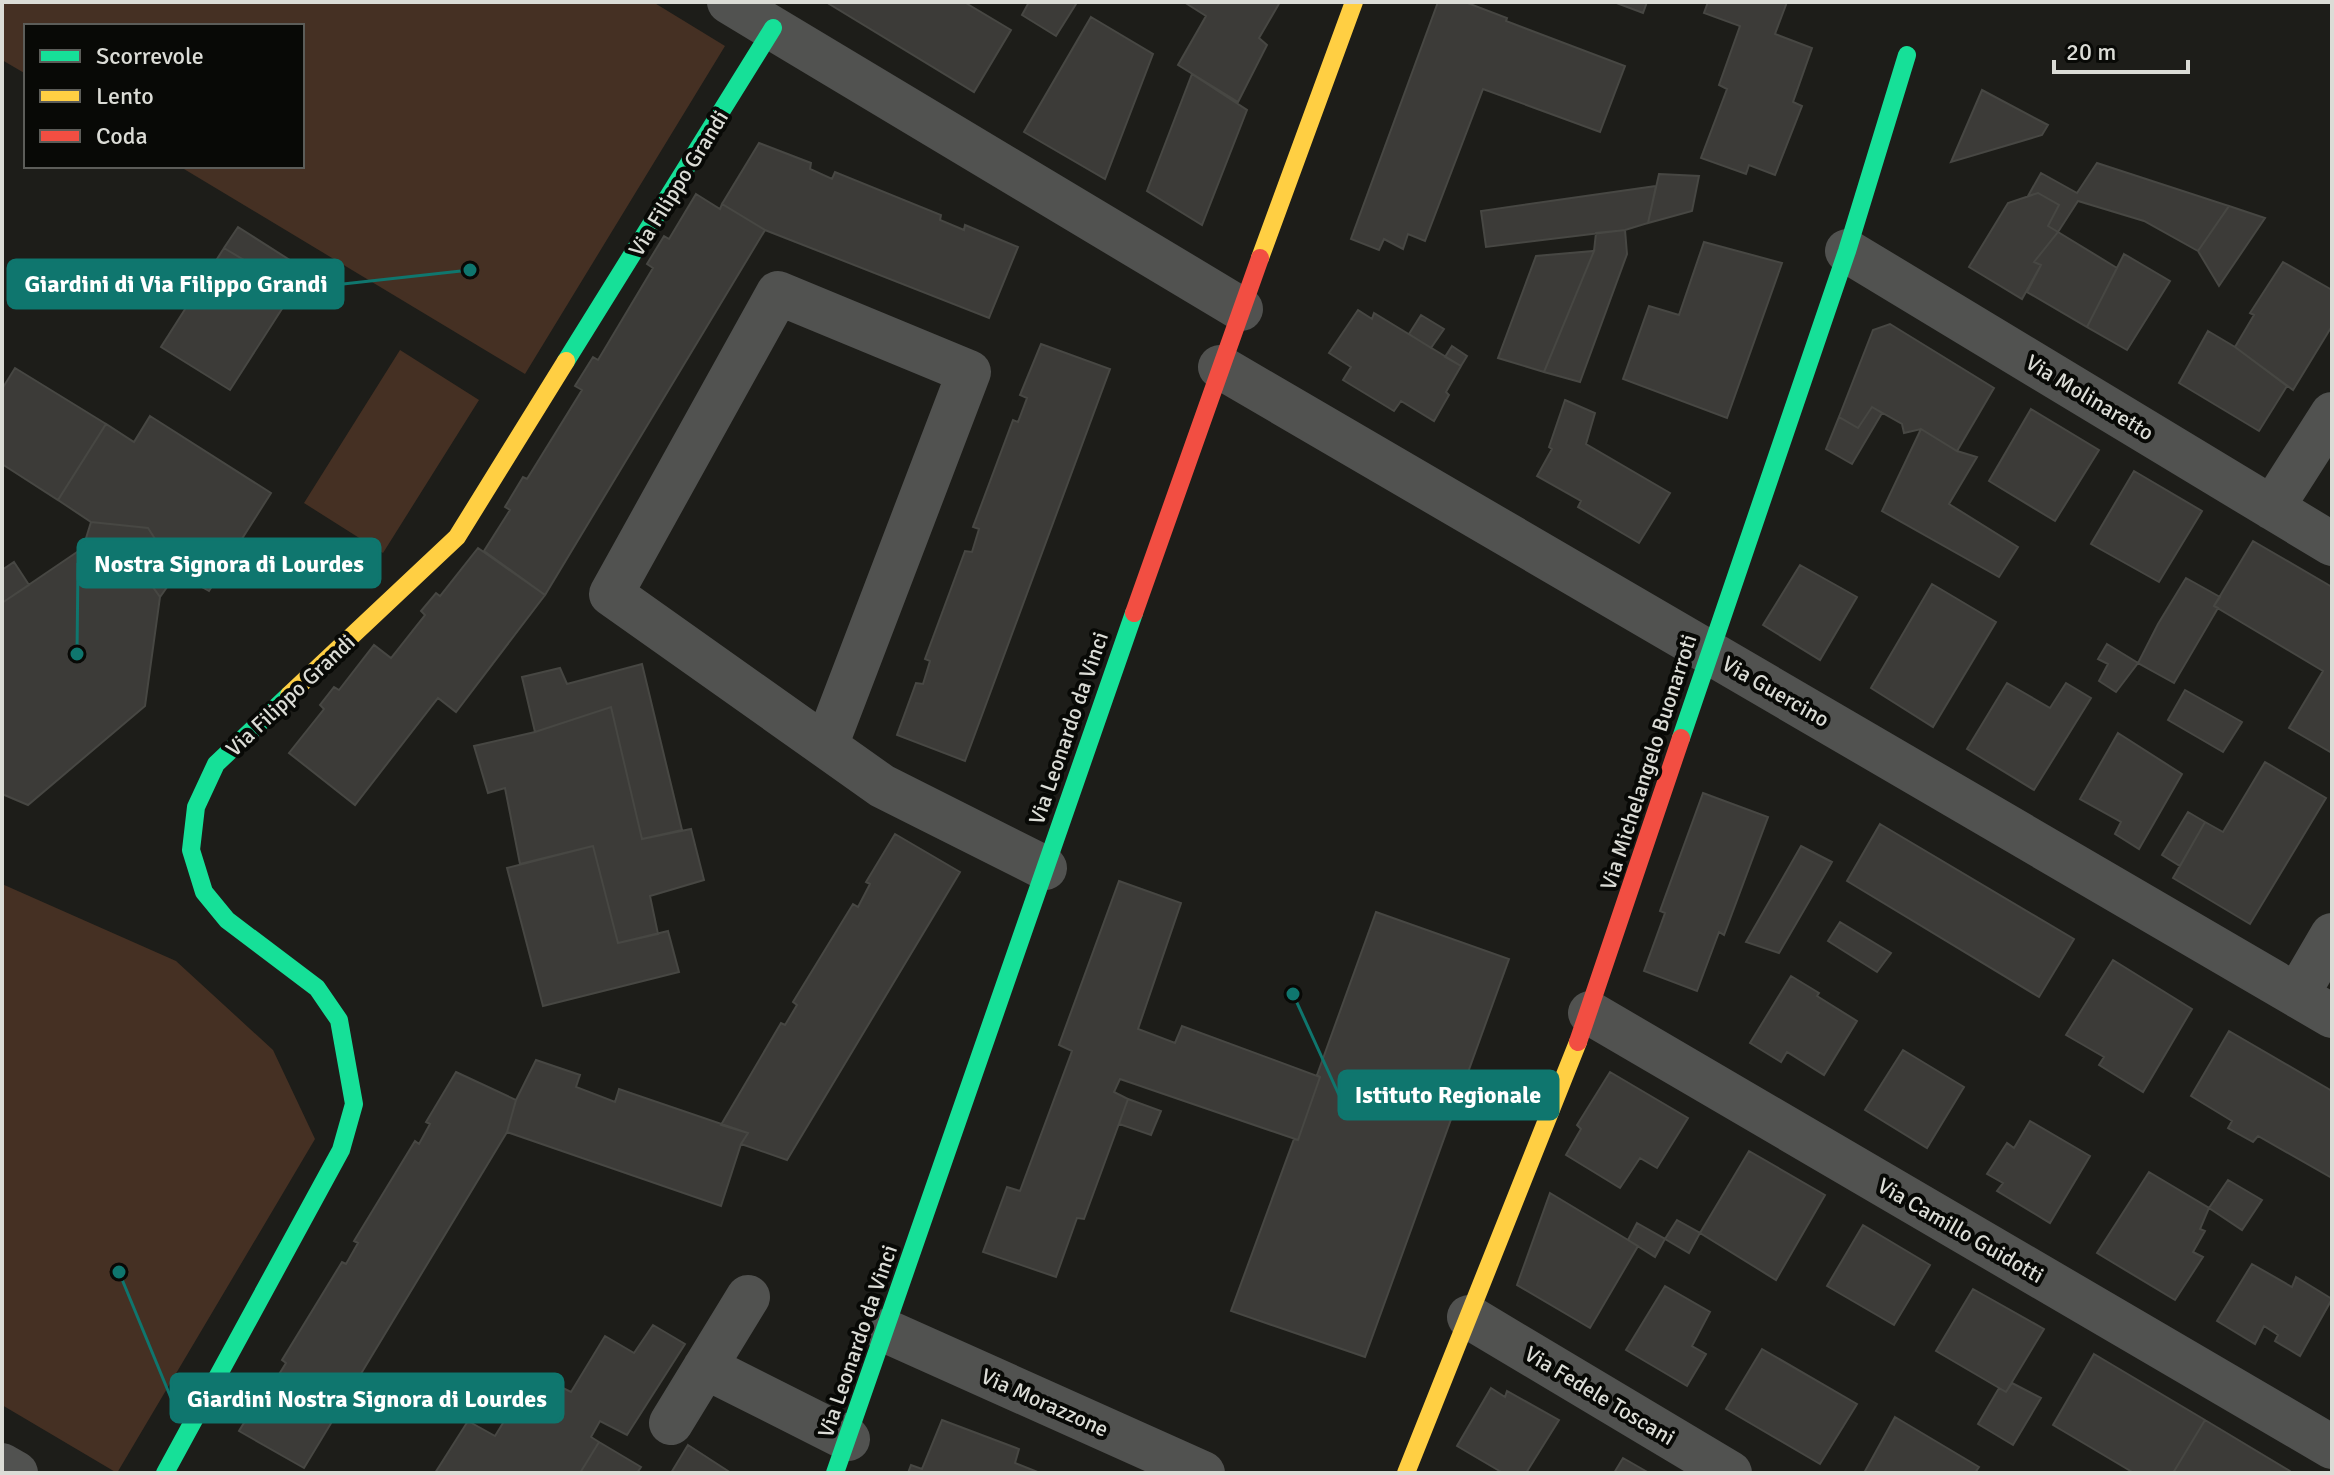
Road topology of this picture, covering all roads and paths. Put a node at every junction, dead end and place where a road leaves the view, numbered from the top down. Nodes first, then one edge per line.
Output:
1 (729, 2) edge
2 (1354, 2) edge
3 (773, 28) junction
4 (1907, 55) dead end
5 (1847, 251) junction
6 (1241, 309) junction
7 (1220, 367) junction
8 (2332, 414) edge
9 (2272, 508) junction
10 (2332, 544) edge
11 (1709, 653) junction
12 (826, 746) junction
13 (1045, 868) junction
14 (2332, 935) edge
15 (2314, 1006) edge
16 (1590, 1013) junction
17 (748, 1297) dead end
18 (1469, 1317) junction
19 (886, 1331) junction
20 (705, 1367) junction
21 (671, 1423) dead end
22 (2332, 1447) edge
23 (841, 1456) edge
24 (2, 1465) edge
25 (16, 1473) edge
26 (165, 1473) edge
27 (1203, 1473) edge
28 (1406, 1473) edge
29 (1730, 1473) edge

1 - 3 street
2 - 6 street, Via Leonardo da Vinci
3 - 6 street
3 - 26 street, Via Filippo Grandi
4 - 5 street, Via Michelangelo Buonarroti
5 - 9 street, Via Molinaretto
5 - 11 street, Via Michelangelo Buonarroti
6 - 7 street, Via Leonardo da Vinci
7 - 11 street, Via Guercino
7 - 13 street, Via Leonardo da Vinci
8 - 9 street
9 - 10 street, Via Molinaretto
11 - 15 street, Via Guercino
11 - 16 street, Via Michelangelo Buonarroti
12 - 12 street
12 - 13 street
13 - 19 street, Via Leonardo da Vinci
14 - 15 street
16 - 18 street, Via Michelangelo Buonarroti
16 - 22 street, Via Camillo Guidotti
17 - 20 street
18 - 28 street, Via Michelangelo Buonarroti
18 - 29 street, Via Fedele Toscani
19 - 23 street, Via Leonardo da Vinci
19 - 27 street, Via Morazzone
20 - 21 street
20 - 23 street
24 - 25 street

